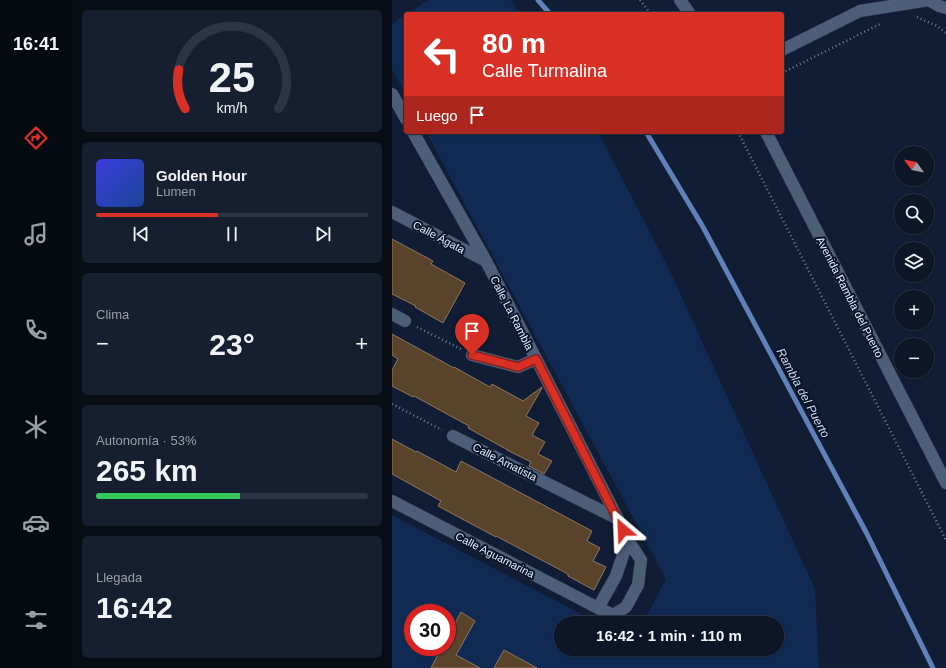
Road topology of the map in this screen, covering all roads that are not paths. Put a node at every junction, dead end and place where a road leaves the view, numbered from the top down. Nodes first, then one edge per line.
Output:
1 (680, 0) edge
2 (869, 0) edge
3 (929, 0) edge
4 (946, 8) edge
5 (860, 11) junction
6 (689, 12) edge
7 (784, 49) edge
8 (392, 94) edge
9 (404, 116) edge
10 (414, 134) edge
11 (767, 134) edge
12 (392, 212) edge
13 (486, 261) junction
14 (392, 314) edge
15 (406, 321) road end
16 (472, 355) road end
17 (536, 359) junction
18 (453, 436) road end
19 (946, 483) edge
20 (392, 501) edge
21 (618, 519) junction
22 (628, 540) junction
23 (598, 608) junction

1 - 6 street
2 - 5 street
3 - 4 street
3 - 5 street
5 - 7 street
8 - 9 street
10 - 13 street, Calle La Rambla
11 - 19 street, Avenida Rambla del Puerto
12 - 13 street, Calle Ágata
13 - 17 street, Calle La Rambla
14 - 15 street
16 - 17 street
17 - 21 street, Calle La Rambla
18 - 21 street, Calle Amatista
20 - 23 street, Calle Aguamarina
21 - 22 street, Calle La Rambla
22 - 23 street
22 - 23 street, Calle La Rambla

